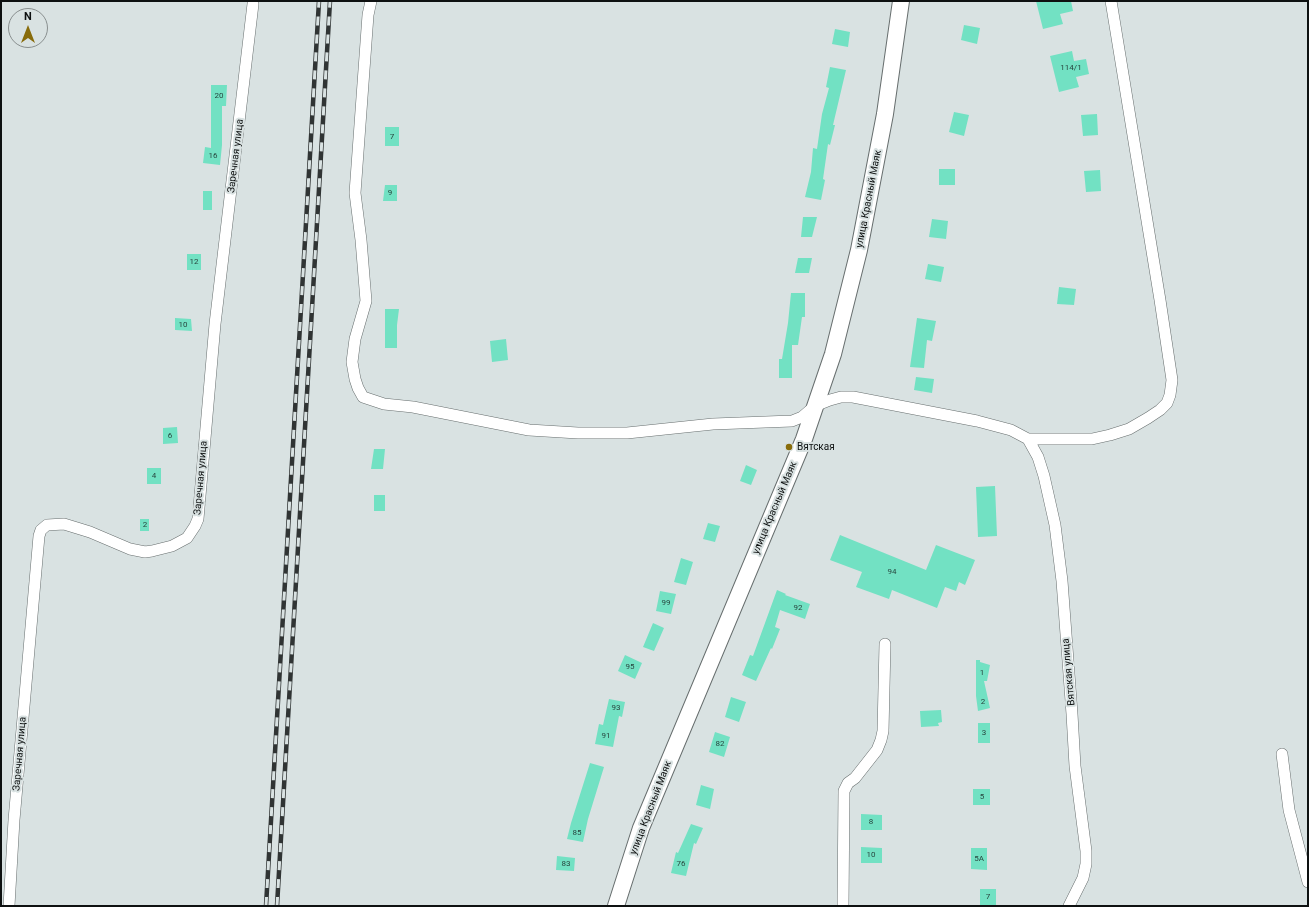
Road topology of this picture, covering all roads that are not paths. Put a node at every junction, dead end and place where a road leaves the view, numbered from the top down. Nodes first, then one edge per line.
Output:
1 (371, 1) edge
2 (901, 1) edge
3 (1111, 1) edge
4 (253, 4) dead end
5 (815, 406) junction
6 (1028, 439) junction
7 (885, 644) dead end
8 (1282, 754) dead end
9 (1308, 882) edge
10 (9, 906) edge
11 (616, 906) edge
12 (843, 906) edge
13 (1069, 906) edge

1 - 5 street
2 - 5 street, улица Красный Маяк
3 - 6 street
4 - 10 street, Заречная улица
5 - 6 street
5 - 11 street, улица Красный Маяк
6 - 13 street, Вятская улица
7 - 12 street
8 - 9 street

